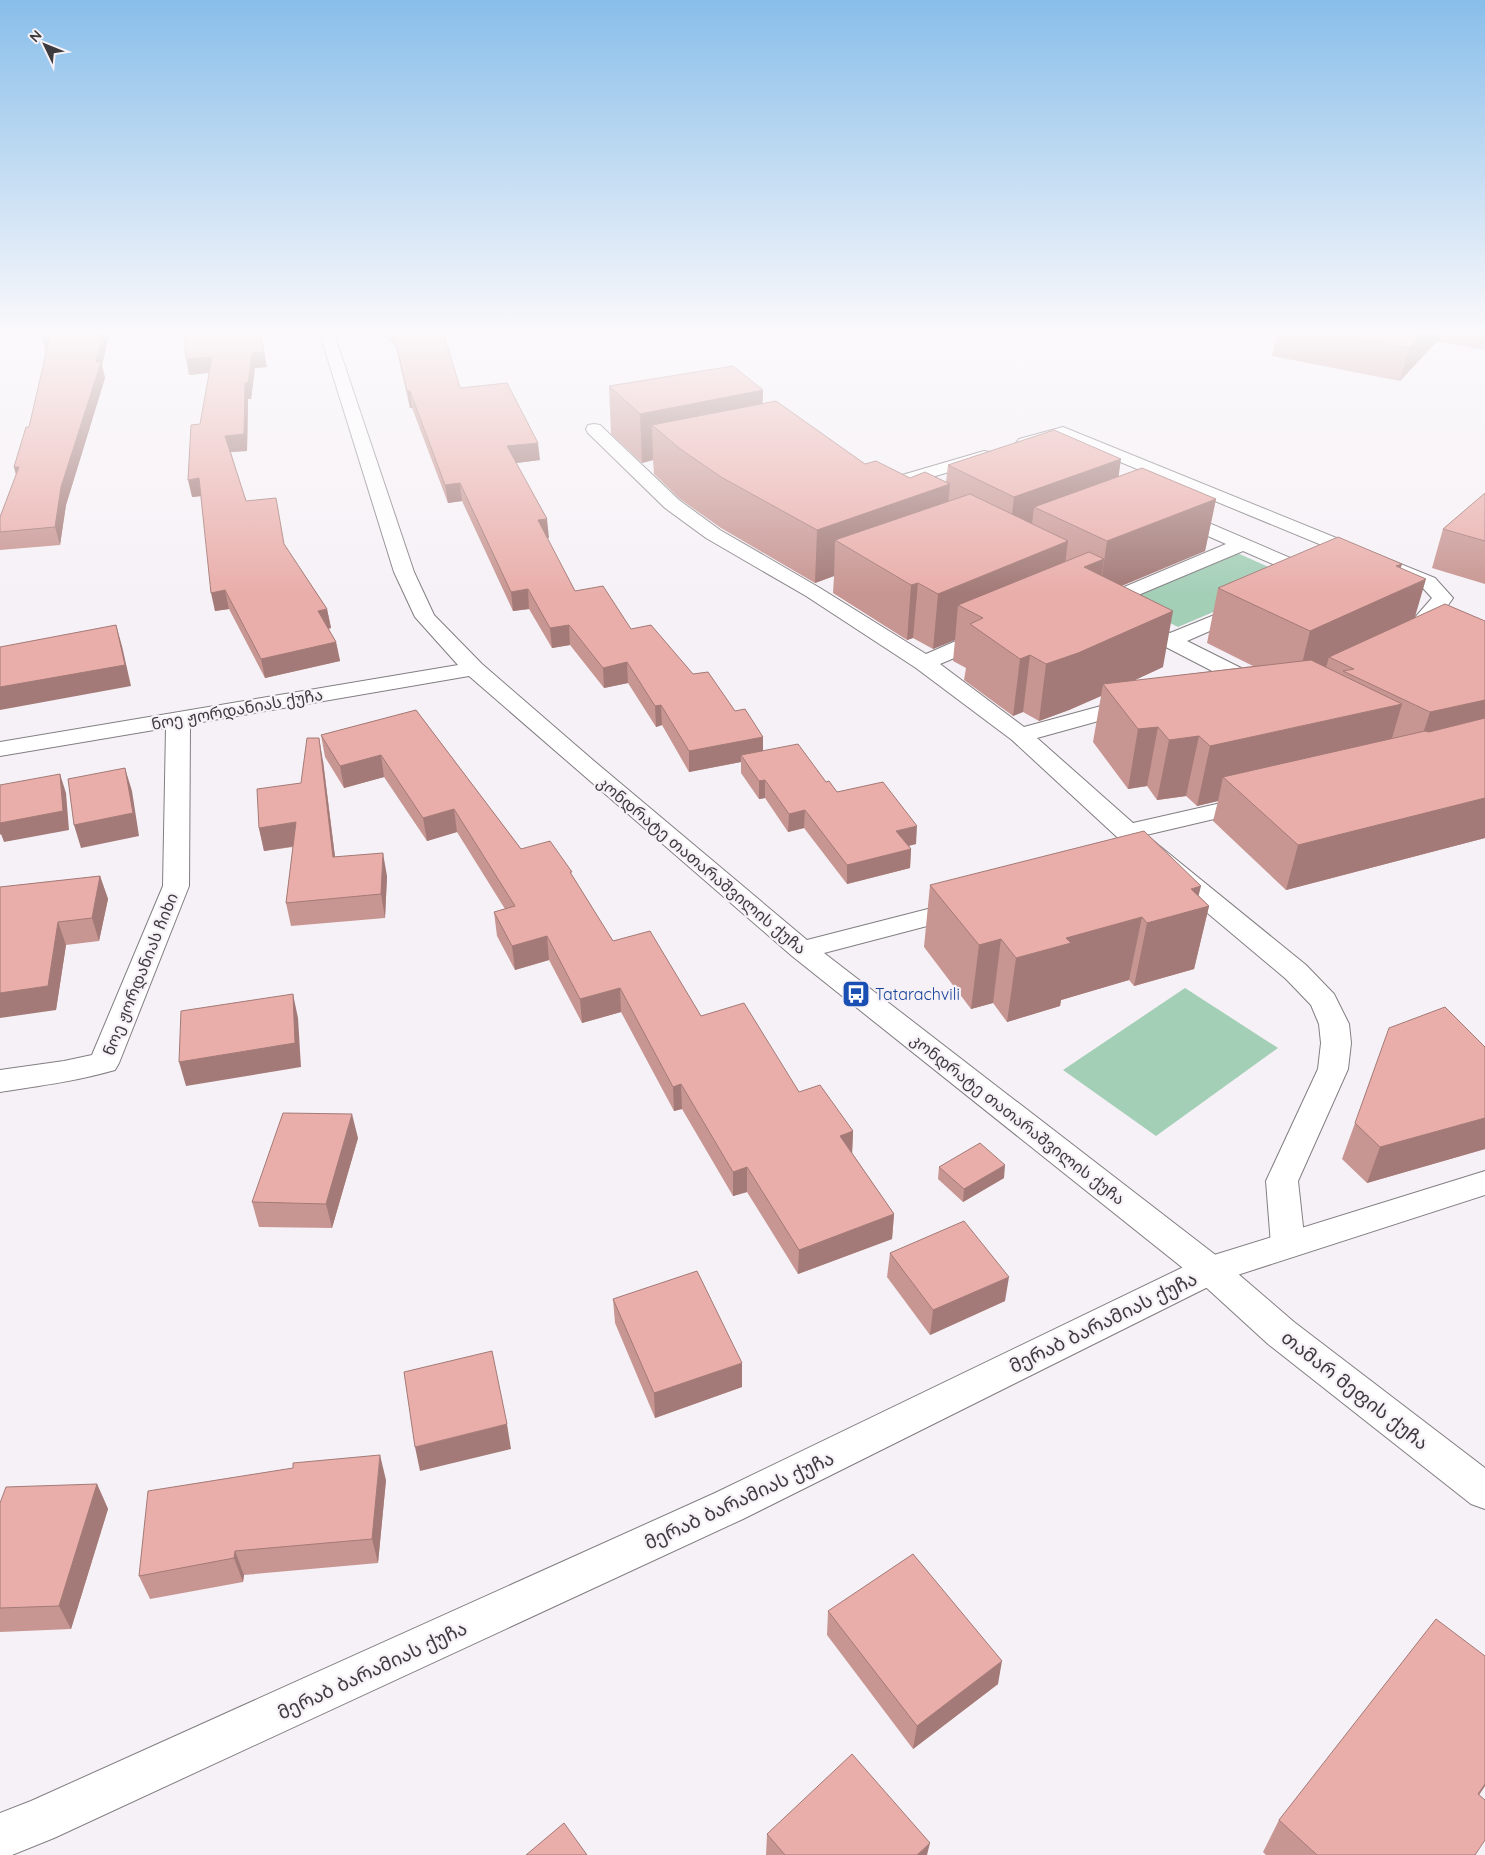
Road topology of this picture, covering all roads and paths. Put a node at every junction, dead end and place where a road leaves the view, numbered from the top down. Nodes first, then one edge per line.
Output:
1 (355, 421) edge
2 (594, 429) dead end
3 (872, 482) edge
4 (1159, 508) edge
5 (1244, 544) junction
6 (1292, 588) edge
7 (1266, 600) edge
8 (1003, 630) edge
9 (1170, 641) junction
10 (1413, 643) edge
11 (924, 663) junction
12 (474, 669) junction
13 (1239, 676) junction
14 (1210, 684) edge
15 (1280, 698) edge
16 (1153, 699) edge
17 (178, 719) junction
18 (1020, 735) junction
19 (0, 750) edge
20 (1271, 799) edge
21 (1126, 832) junction
22 (985, 903) edge
23 (802, 950) junction
24 (0, 1081) edge
25 (1485, 1183) edge
26 (1288, 1245) junction
27 (1219, 1278) junction
28 (1485, 1491) edge
29 (0, 1836) edge

1 - 12 street, კონდრატე თათარაშვილის ქუჩა
2 - 11 street
3 - 10 street
4 - 5 street
5 - 6 street
5 - 9 street
7 - 9 street
8 - 11 street
9 - 13 street
11 - 18 street
12 - 17 street, ნოე ჟორდანიას ქუჩა
12 - 23 street, კონდრატე თათარაშვილის ქუჩა
13 - 14 street
13 - 15 street
16 - 18 street
17 - 19 street, ნოე ჟორდანიას ქუჩა
17 - 24 street, ნოე ჟორდანიას ჩიხი
18 - 21 street
20 - 21 street
21 - 26 street
22 - 23 street
23 - 27 street, კონდრატე თათარაშვილის ქუჩა
25 - 26 street, მერაბ ბარამიას ქუჩა
26 - 27 street, მერაბ ბარამიას ქუჩა
27 - 28 street, თამარ მეფის ქუჩა
27 - 29 street, მერაბ ბარამიას ქუჩა

